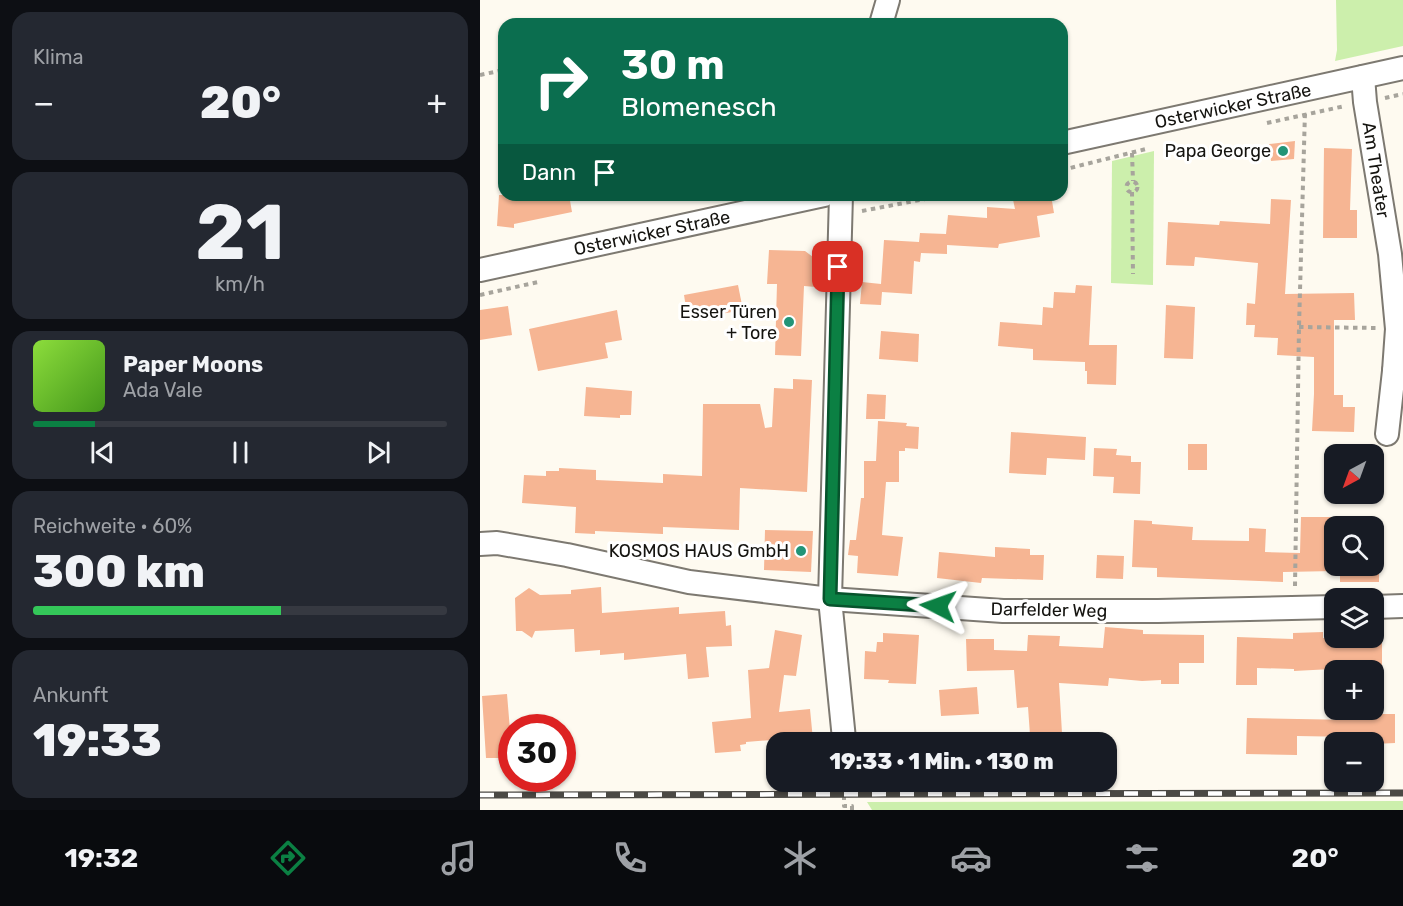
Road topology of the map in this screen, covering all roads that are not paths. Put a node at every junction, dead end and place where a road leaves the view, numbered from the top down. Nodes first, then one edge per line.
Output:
1 (888, 0) edge
2 (884, 18) edge
3 (1403, 68) edge
4 (1363, 77) junction
5 (1068, 142) edge
6 (796, 201) edge
7 (841, 201) edge
8 (480, 270) edge
9 (1399, 371) edge
10 (1387, 434) dead end
11 (480, 544) edge
12 (830, 599) junction
13 (1384, 606) edge
14 (1403, 606) edge
15 (1324, 607) edge
16 (843, 732) edge

1 - 2 street
3 - 4 street, Osterwicker Straße
4 - 5 street, Osterwicker Straße
4 - 9 street, Am Theater
6 - 8 street, Osterwicker Straße
7 - 12 street
9 - 10 street, Am Theater
11 - 12 street, Darfelder Weg
12 - 15 street, Darfelder Weg
12 - 16 street
13 - 14 street

